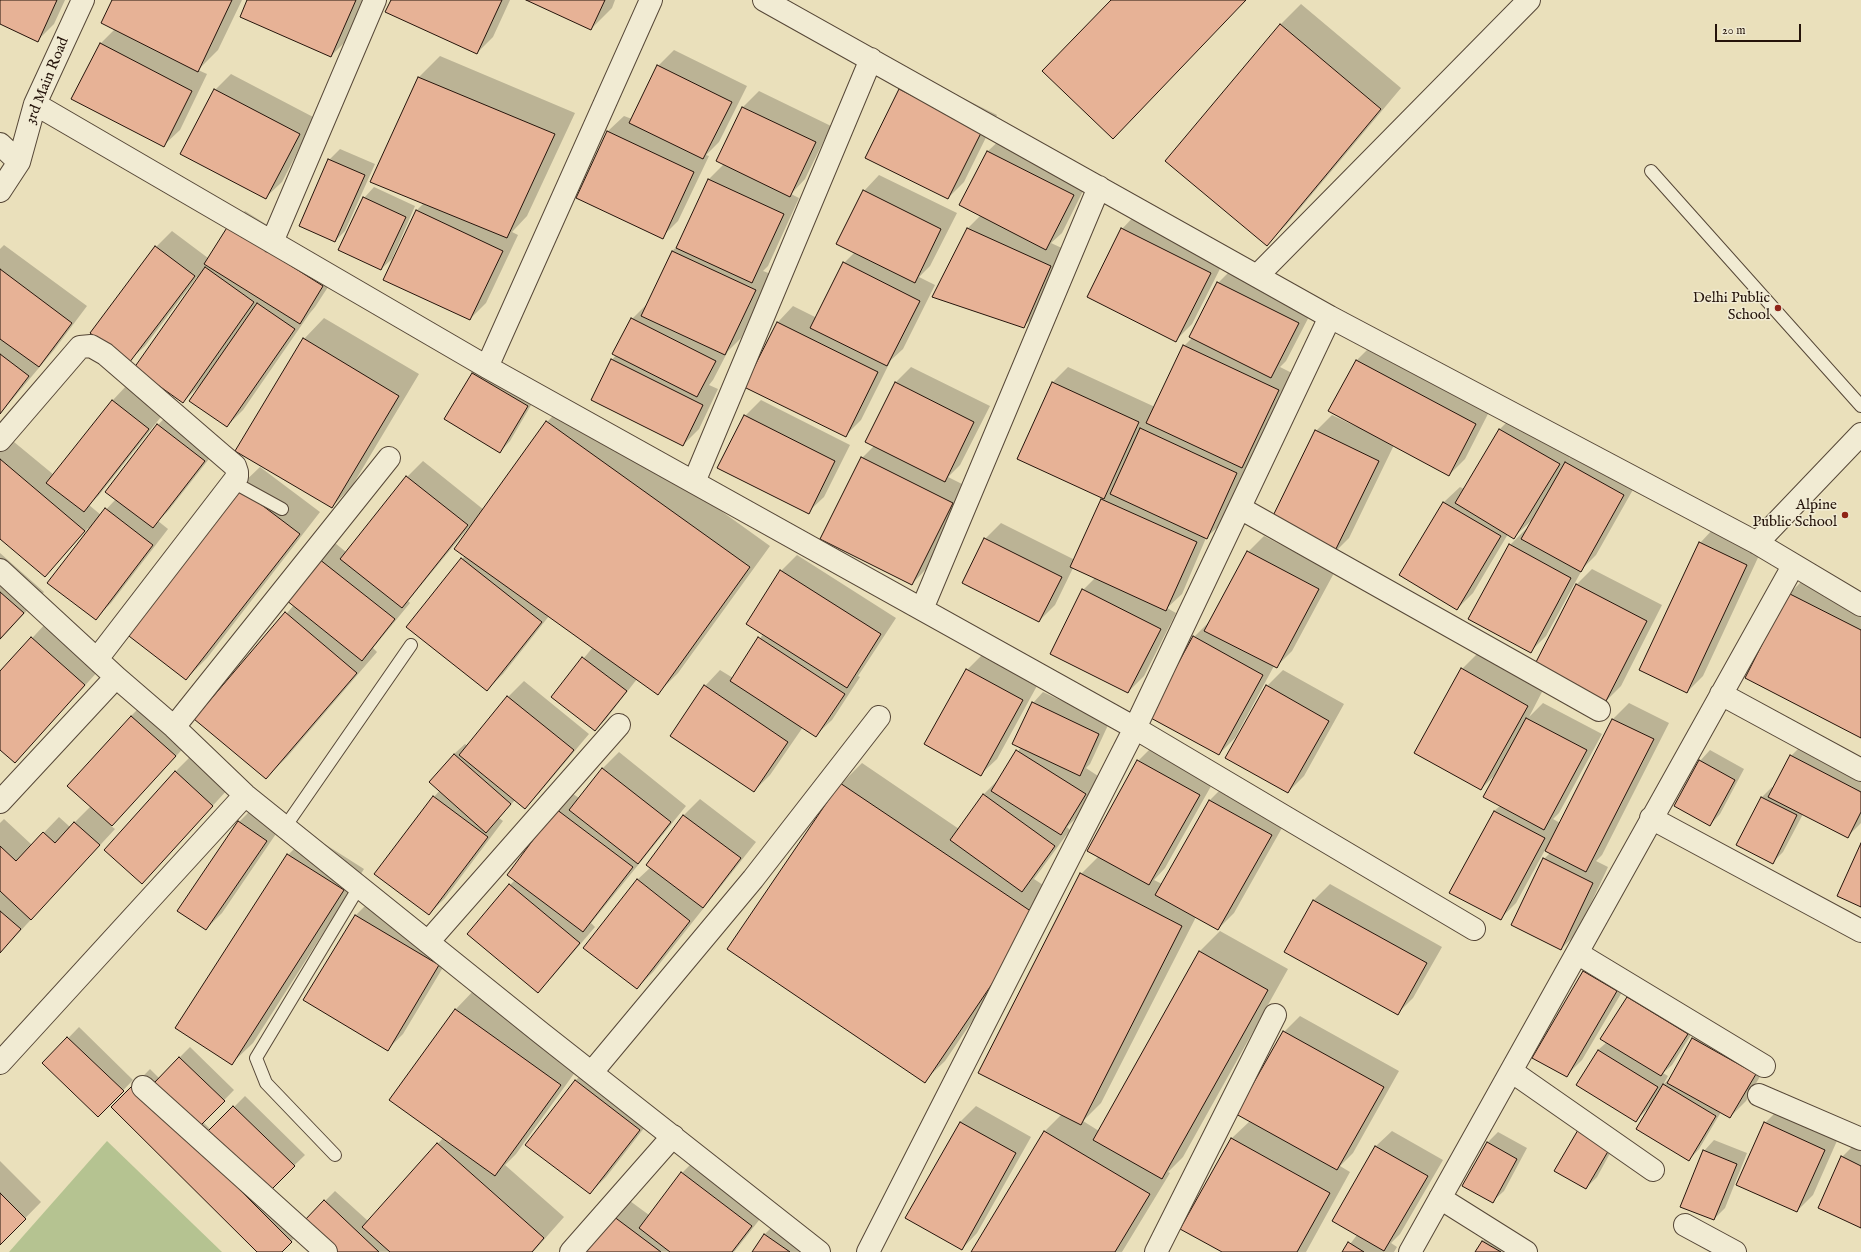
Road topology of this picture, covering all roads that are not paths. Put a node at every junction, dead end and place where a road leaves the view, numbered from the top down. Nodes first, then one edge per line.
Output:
1 (83, 0) edge
2 (375, 0) edge
3 (651, 0) edge
4 (764, 0) edge
5 (1529, 0) edge
6 (871, 59) junction
7 (35, 104) junction
8 (0, 144) edge
9 (19, 162) junction
10 (1651, 171) dead end
11 (1099, 186) junction
12 (0, 191) edge
13 (272, 242) junction
14 (1258, 275) junction
15 (1330, 317) junction
16 (487, 367) junction
17 (1861, 406) edge
18 (1861, 434) edge
19 (0, 440) edge
20 (389, 458) dead end
21 (233, 482) junction
22 (694, 482) junction
23 (282, 508) dead end
24 (1240, 508) junction
25 (1758, 543) junction
26 (1794, 566) junction
27 (0, 570) edge
28 (1861, 606) edge
29 (922, 609) junction
30 (411, 645) dead end
31 (97, 659) junction
32 (116, 677) junction
33 (1722, 694) junction
34 (1599, 710) dead end
35 (879, 717) dead end
36 (619, 725) dead end
37 (174, 726) junction
38 (1135, 728) junction
39 (1861, 770) edge
40 (245, 795) junction
41 (0, 802) edge
42 (1651, 818) junction
43 (285, 827) junction
44 (360, 887) junction
45 (1474, 929) dead end
46 (1861, 931) edge
47 (428, 942) junction
48 (1577, 953) junction
49 (1275, 1015) dead end
50 (0, 1063) edge
51 (1764, 1066) dead end
52 (1511, 1070) junction
53 (592, 1072) junction
54 (143, 1087) dead end
55 (1759, 1095) dead end
56 (673, 1136) junction
57 (1861, 1139) edge
58 (335, 1155) dead end
59 (1653, 1170) dead end
60 (1440, 1198) junction
61 (1685, 1225) dead end
62 (326, 1252) edge
63 (571, 1252) edge
64 (818, 1252) edge
65 (868, 1252) edge
66 (1156, 1252) edge
67 (1410, 1252) edge
68 (1526, 1252) edge
69 (1735, 1252) edge

1 - 7 street, 3rd Main Road
2 - 13 street
3 - 16 street
4 - 6 street
5 - 14 street
6 - 11 street
6 - 22 street
7 - 9 street, 3rd Main Road
7 - 13 street
8 - 9 street
9 - 12 street, 3rd Main Road
10 - 17 lane
11 - 14 street
11 - 29 street
13 - 16 street
14 - 15 street
15 - 24 street
15 - 25 street
16 - 22 street
18 - 25 street
19 - 21 street
20 - 37 street
21 - 23 lane
21 - 31 street
22 - 29 street
24 - 34 street
24 - 38 street
25 - 26 street
26 - 28 street
26 - 33 street
27 - 31 street
29 - 38 street
30 - 43 lane
31 - 32 street
32 - 37 street
32 - 41 street
33 - 39 street
33 - 42 street
35 - 53 street
36 - 47 street
37 - 40 street
38 - 45 street
38 - 65 street
40 - 43 street
40 - 50 street
42 - 46 street
42 - 48 street
43 - 44 street
44 - 47 street
44 - 58 lane
47 - 53 street
48 - 51 street
48 - 52 street
49 - 66 street
52 - 59 street
52 - 60 street
53 - 56 street
54 - 62 street
55 - 57 street
56 - 63 street
56 - 64 street
60 - 67 street
60 - 68 street
61 - 69 street

